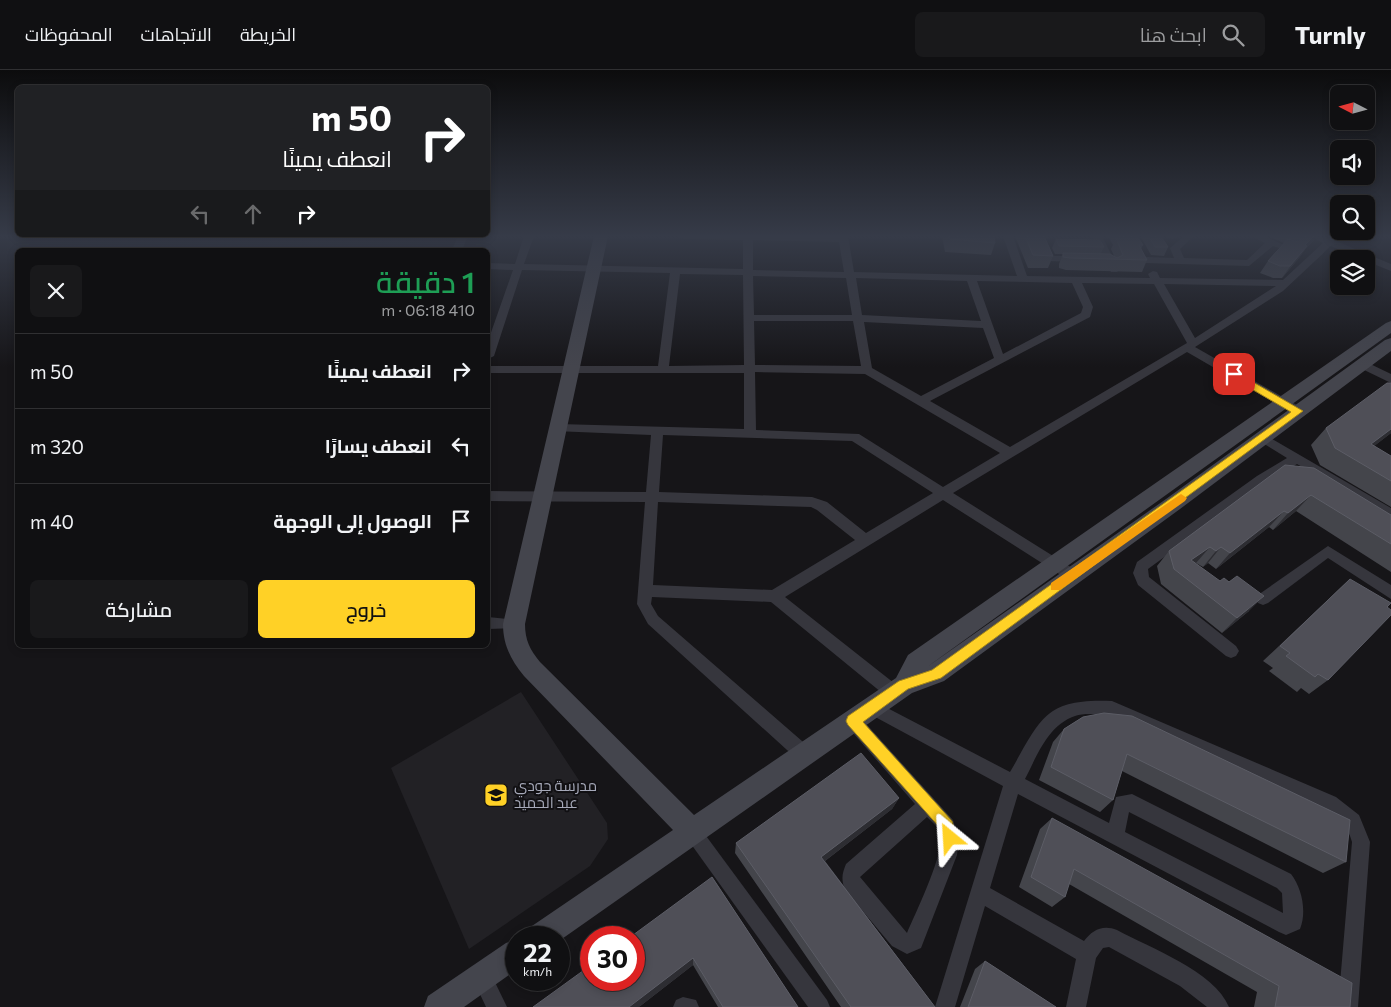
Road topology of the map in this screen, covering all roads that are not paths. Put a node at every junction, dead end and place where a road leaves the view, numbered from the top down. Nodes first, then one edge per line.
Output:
1 (514, 280) edge
2 (592, 280) edge
3 (674, 280) edge
4 (748, 280) edge
5 (850, 280) edge
6 (972, 280) edge
7 (1076, 280) edge
8 (1113, 280) edge
9 (1119, 280) joint
10 (1156, 280) junction
11 (1290, 280) edge
12 (1287, 283) junction
13 (748, 318) junction
14 (857, 318) junction
15 (988, 325) junction
16 (1391, 326) edge
17 (1391, 343) edge
18 (1190, 346) junction
19 (490, 350) edge
20 (1000, 360) junction
21 (1366, 361) junction
22 (749, 368) junction
23 (1391, 368) edge
24 (490, 370) edge
25 (663, 370) junction
26 (867, 370) junction
27 (570, 371) junction
28 (1391, 379) edge
29 (921, 401) junction
30 (1281, 402) junction
31 (1298, 411) junction
32 (558, 428) junction
33 (658, 431) junction
34 (750, 433) junction
35 (1262, 437) junction
36 (1233, 448) junction
37 (1011, 453) junction
38 (1296, 458) junction
39 (944, 494) junction
40 (490, 496) edge
41 (651, 496) junction
42 (542, 497) junction
43 (1391, 514) edge
44 (865, 540) junction
45 (1055, 563) junction
46 (1072, 575) junction
47 (645, 591) junction
48 (1391, 593) edge
49 (774, 596) junction
50 (1263, 600) edge
51 (490, 623) edge
52 (514, 624) junction
53 (1231, 651) dead end
54 (899, 688) junction
55 (863, 714) junction
56 (804, 754) junction
57 (1013, 783) junction
58 (928, 804) junction
59 (692, 831) junction
60 (1115, 836) junction
61 (980, 893) junction
62 (556, 926) edge
63 (1087, 954) junction
64 (505, 961) edge
65 (482, 977) junction
66 (439, 1007) edge
67 (497, 1007) edge
68 (684, 1007) edge
69 (689, 1007) edge
70 (820, 1007) edge
71 (945, 1007) edge
72 (1076, 1007) edge
73 (1219, 1007) edge
74 (1348, 1007) edge

1 - 19 street
2 - 27 main road
3 - 25 street
4 - 13 street
5 - 14 street
6 - 15 street
7 - 20 street
8 - 9 street
9 - 10 street
10 - 12 street
10 - 18 street
11 - 12 street
12 - 18 street
13 - 14 street
13 - 22 street
14 - 15 street
14 - 26 street
15 - 20 street
16 - 30 main road
17 - 21 main road
18 - 30 street
18 - 37 street
20 - 29 street
21 - 23 street
21 - 28 street
21 - 31 main road
22 - 25 street
22 - 26 street
22 - 34 street
24 - 27 street
25 - 27 street
26 - 29 street
27 - 32 main road
29 - 37 street
30 - 31 street
30 - 36 main road
31 - 35 main road
32 - 33 street
32 - 42 main road
33 - 34 street
33 - 41 street
34 - 39 street
35 - 36 main road
35 - 38 street
36 - 45 main road
36 - 46 main road
37 - 39 street
38 - 43 street
38 - 53 street
39 - 44 street
39 - 45 street
40 - 42 street
41 - 42 street
41 - 44 street
41 - 47 street
42 - 52 main road
44 - 49 street
45 - 46 street
45 - 54 main road
46 - 54 main road
47 - 49 street
47 - 56 street
48 - 50 street
49 - 54 street
51 - 52 street
52 - 59 main road
54 - 55 main road
55 - 56 main road
55 - 57 street
55 - 58 street
56 - 59 main road
57 - 60 street
57 - 61 street
57 - 74 street
58 - 58 street
59 - 62 main road
59 - 70 street
60 - 60 street
61 - 63 street
61 - 71 street
63 - 72 street
63 - 73 street
64 - 65 main road
65 - 66 main road
65 - 67 street
68 - 69 street

